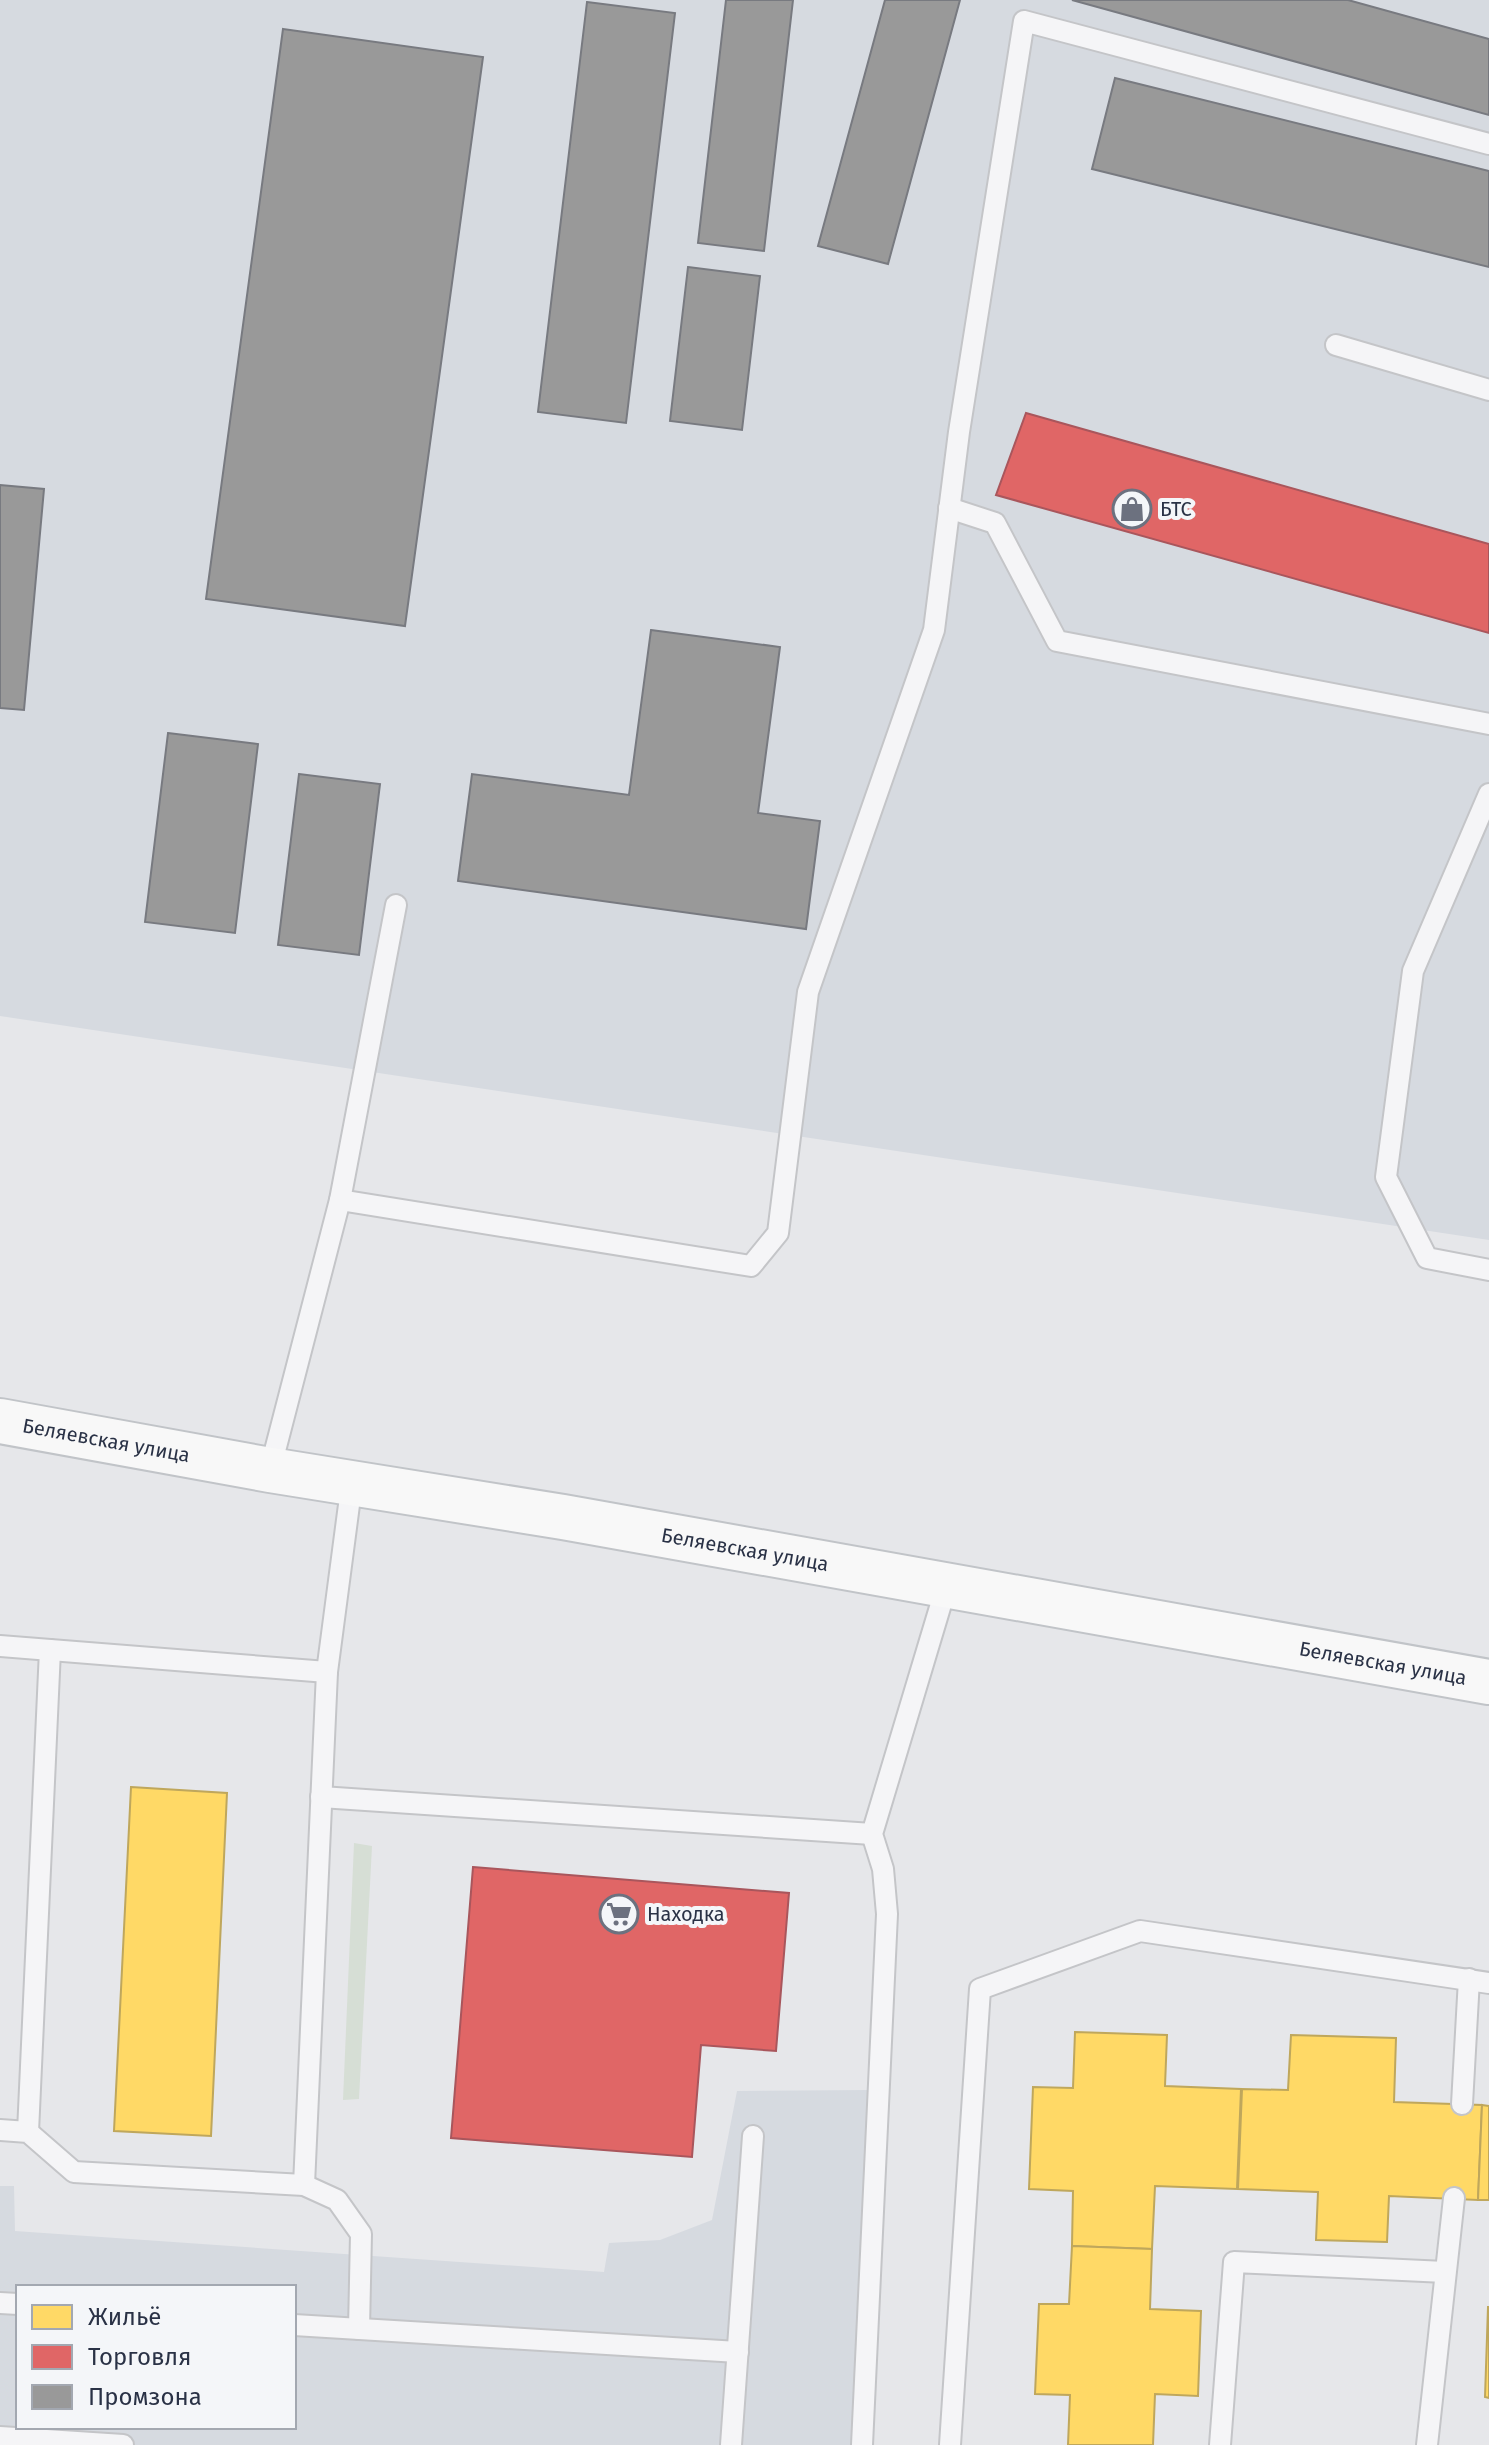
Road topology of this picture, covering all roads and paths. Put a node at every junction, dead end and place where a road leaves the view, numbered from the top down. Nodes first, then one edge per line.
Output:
1 (1489, 144) edge
2 (1336, 345) dead end
3 (1489, 390) edge
4 (949, 508) junction
5 (1489, 724) edge
6 (1489, 794) edge
7 (396, 905) dead end
8 (340, 1200) junction
9 (1489, 1270) edge
10 (0, 1421) edge
11 (270, 1470) junction
12 (352, 1482) junction
13 (947, 1584) junction
14 (0, 1646) edge
15 (50, 1650) junction
16 (327, 1672) junction
17 (1489, 1682) edge
18 (321, 1797) junction
19 (872, 1834) junction
20 (1479, 1981) edge
21 (1462, 2104) dead end
22 (0, 2130) edge
23 (28, 2132) junction
24 (753, 2136) dead end
25 (304, 2185) junction
26 (1454, 2198) dead end
27 (1445, 2272) junction
28 (296, 2325) edge
29 (359, 2329) junction
30 (738, 2352) junction
31 (0, 2437) edge
32 (123, 2445) edge
33 (731, 2445) edge
34 (862, 2445) edge
35 (950, 2445) edge
36 (1220, 2445) edge
37 (1427, 2445) edge

1 - 4 lane
2 - 3 lane
4 - 5 lane
4 - 8 lane
6 - 9 lane
7 - 8 lane
8 - 11 lane
10 - 11 main road, Беляевская улица
11 - 12 main road, Беляевская улица
12 - 13 main road, Беляевская улица
12 - 16 lane
13 - 17 main road, Беляевская улица
13 - 19 lane
14 - 15 lane
15 - 16 lane
15 - 23 lane
16 - 18 lane
18 - 19 lane
18 - 25 lane
19 - 34 lane
20 - 21 lane
20 - 35 lane
22 - 23 lane
23 - 25 lane
24 - 30 lane
25 - 29 lane
26 - 27 lane
27 - 36 lane
27 - 37 lane
28 - 29 lane
29 - 30 lane
30 - 33 lane
31 - 32 lane

